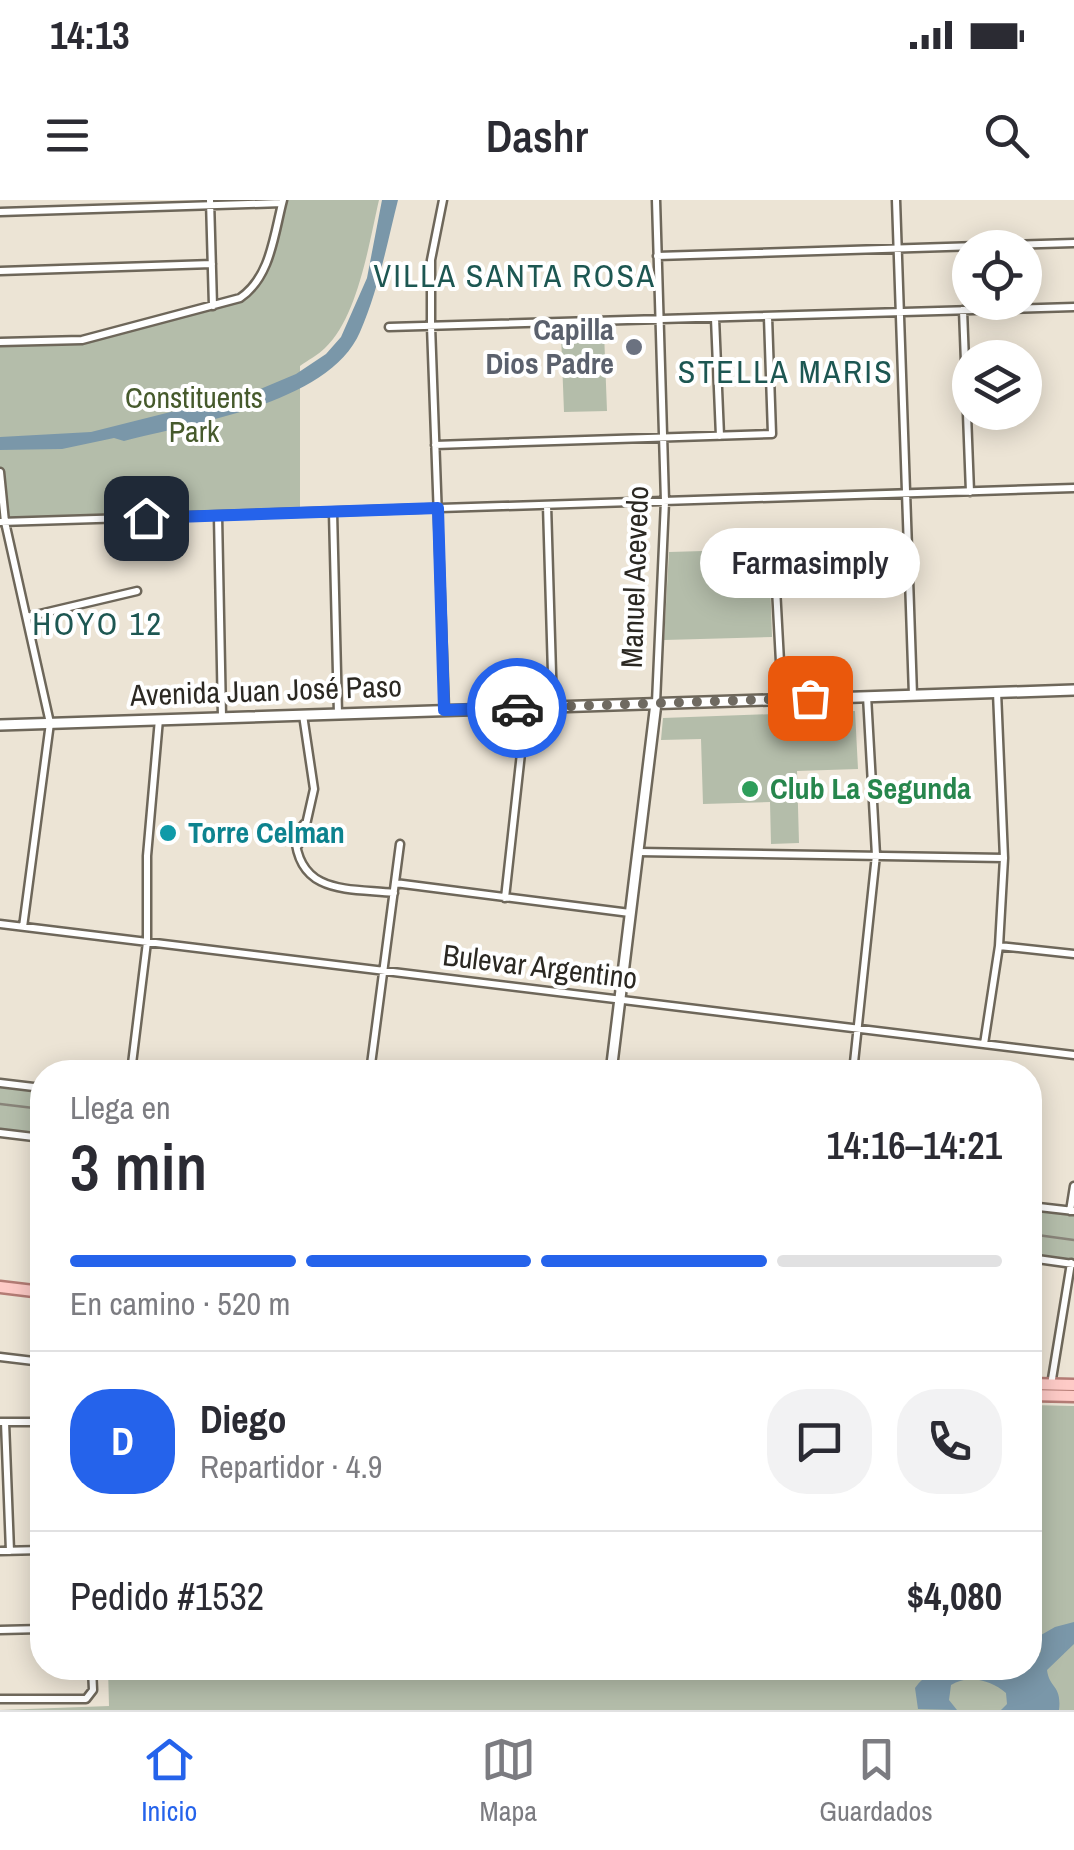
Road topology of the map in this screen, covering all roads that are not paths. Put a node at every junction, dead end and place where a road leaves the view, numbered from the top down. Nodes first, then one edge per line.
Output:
1 (442, 200) edge
2 (656, 200) edge
3 (896, 200) edge
4 (282, 202) edge
5 (210, 203) edge
6 (0, 212) edge
7 (1074, 243) edge
8 (897, 248) junction
9 (658, 256) junction
10 (212, 264) junction
11 (0, 271) edge
12 (213, 306) junction
13 (1074, 306) edge
14 (1042, 307) edge
15 (952, 310) edge
16 (900, 312) junction
17 (768, 316) junction
18 (716, 318) junction
19 (660, 320) junction
20 (963, 320) edge
21 (431, 326) junction
22 (389, 327) dead end
23 (0, 342) edge
24 (720, 436) junction
25 (663, 438) junction
26 (435, 445) junction
27 (0, 472) edge
28 (1074, 488) edge
29 (970, 492) junction
30 (906, 494) junction
31 (666, 501) junction
32 (547, 505) junction
33 (438, 508) junction
34 (332, 512) junction
35 (218, 516) junction
36 (2, 522) edge
37 (909, 586) junction
38 (137, 591) dead end
39 (26, 618) junction
40 (1074, 690) edge
41 (998, 692) junction
42 (913, 695) junction
43 (867, 696) junction
44 (782, 699) junction
45 (656, 703) junction
46 (552, 707) junction
47 (526, 708) junction
48 (444, 710) junction
49 (338, 714) junction
50 (303, 715) junction
51 (222, 718) junction
52 (159, 720) junction
53 (50, 723) junction
54 (0, 724) edge
55 (400, 844) dead end
56 (638, 852) junction
57 (876, 855) junction
58 (1004, 858) junction
59 (395, 883) junction
60 (394, 893) junction
61 (505, 898) junction
62 (630, 913) junction
63 (0, 924) edge
64 (22, 927) junction
65 (147, 942) junction
66 (999, 946) junction
67 (1074, 954) edge
68 (384, 971) junction
69 (620, 1000) junction
70 (859, 1028) junction
71 (984, 1044) junction
72 (1074, 1055) edge
73 (132, 1060) edge
74 (372, 1060) edge
75 (612, 1060) edge
76 (855, 1060) edge
77 (0, 1084) edge
78 (30, 1087) edge
79 (0, 1133) edge
80 (30, 1137) edge
81 (1074, 1186) edge
82 (1042, 1207) edge
83 (1072, 1211) edge
84 (1042, 1259) edge
85 (1073, 1263) edge
86 (0, 1288) edge
87 (30, 1291) edge
88 (0, 1357) edge
89 (30, 1361) edge
90 (1074, 1385) edge
91 (1042, 1387) edge
92 (1051, 1390) junction
93 (1042, 1392) edge
94 (1074, 1396) edge
95 (2, 1422) edge
96 (30, 1422) edge
97 (10, 1550) junction
98 (30, 1550) edge
99 (0, 1551) edge
100 (30, 1629) edge
101 (0, 1630) edge
102 (92, 1680) edge
103 (0, 1698) edge

1 - 21 street
2 - 9 street, Manuel Acevedo
3 - 8 street
4 - 5 street
4 - 12 street
5 - 6 street
5 - 10 street
7 - 8 street
8 - 9 street
8 - 16 street
9 - 19 street, Manuel Acevedo
10 - 11 street
10 - 12 street
12 - 23 street
13 - 14 street
15 - 16 street
16 - 17 street
16 - 30 street
17 - 18 street
17 - 24 street
18 - 19 street
18 - 24 street
19 - 21 street
19 - 25 street, Manuel Acevedo
20 - 29 street
21 - 22 street
21 - 26 street
24 - 25 street
25 - 26 street
25 - 31 street, Manuel Acevedo
26 - 33 street
27 - 36 street
28 - 29 street
29 - 30 street
30 - 31 street
30 - 37 street
31 - 32 street
31 - 45 street, Manuel Acevedo
32 - 33 street
32 - 46 street
33 - 34 street
33 - 48 street
34 - 35 street
34 - 49 street
35 - 36 street
35 - 51 street
36 - 39 street
37 - 42 street
37 - 44 street
38 - 39 street
39 - 53 street
40 - 41 main road, Avenida Juan José Paso
41 - 42 main road, Avenida Juan José Paso
41 - 58 street
42 - 43 main road, Avenida Juan José Paso
43 - 44 main road, Avenida Juan José Paso
43 - 57 street
44 - 45 main road, Avenida Juan José Paso
45 - 46 main road, Avenida Juan José Paso
45 - 56 main road, Manuel Acevedo
46 - 47 main road, Avenida Juan José Paso
47 - 48 main road, Avenida Juan José Paso
47 - 61 street
48 - 49 main road, Avenida Juan José Paso
49 - 50 main road, Avenida Juan José Paso
50 - 51 main road, Avenida Juan José Paso
50 - 60 street
51 - 52 main road, Avenida Juan José Paso
52 - 53 main road, Avenida Juan José Paso
52 - 65 street
53 - 54 main road, Avenida Juan José Paso
53 - 64 street
55 - 59 street
56 - 57 street
56 - 62 main road, Manuel Acevedo
57 - 58 street
57 - 70 street
58 - 66 street
59 - 60 street
59 - 61 street
60 - 68 street
61 - 62 street
62 - 69 main road, Manuel Acevedo
63 - 64 street, Bulevar Argentino
64 - 65 street, Bulevar Argentino
65 - 68 street, Bulevar Argentino
65 - 73 street
66 - 67 street
66 - 71 street
68 - 69 street, Bulevar Argentino
68 - 74 street
69 - 70 street, Bulevar Argentino
69 - 75 main road, Manuel Acevedo
70 - 71 street, Bulevar Argentino
70 - 76 street
71 - 72 street, Bulevar Argentino
77 - 78 street
79 - 80 street
81 - 83 street
82 - 83 street
84 - 85 street
85 - 92 street
86 - 87 main road
88 - 89 street
90 - 92 main road
91 - 92 main road
92 - 93 main road
92 - 94 main road
95 - 96 street
95 - 97 street
97 - 98 street
97 - 99 street
100 - 101 street
102 - 103 street

